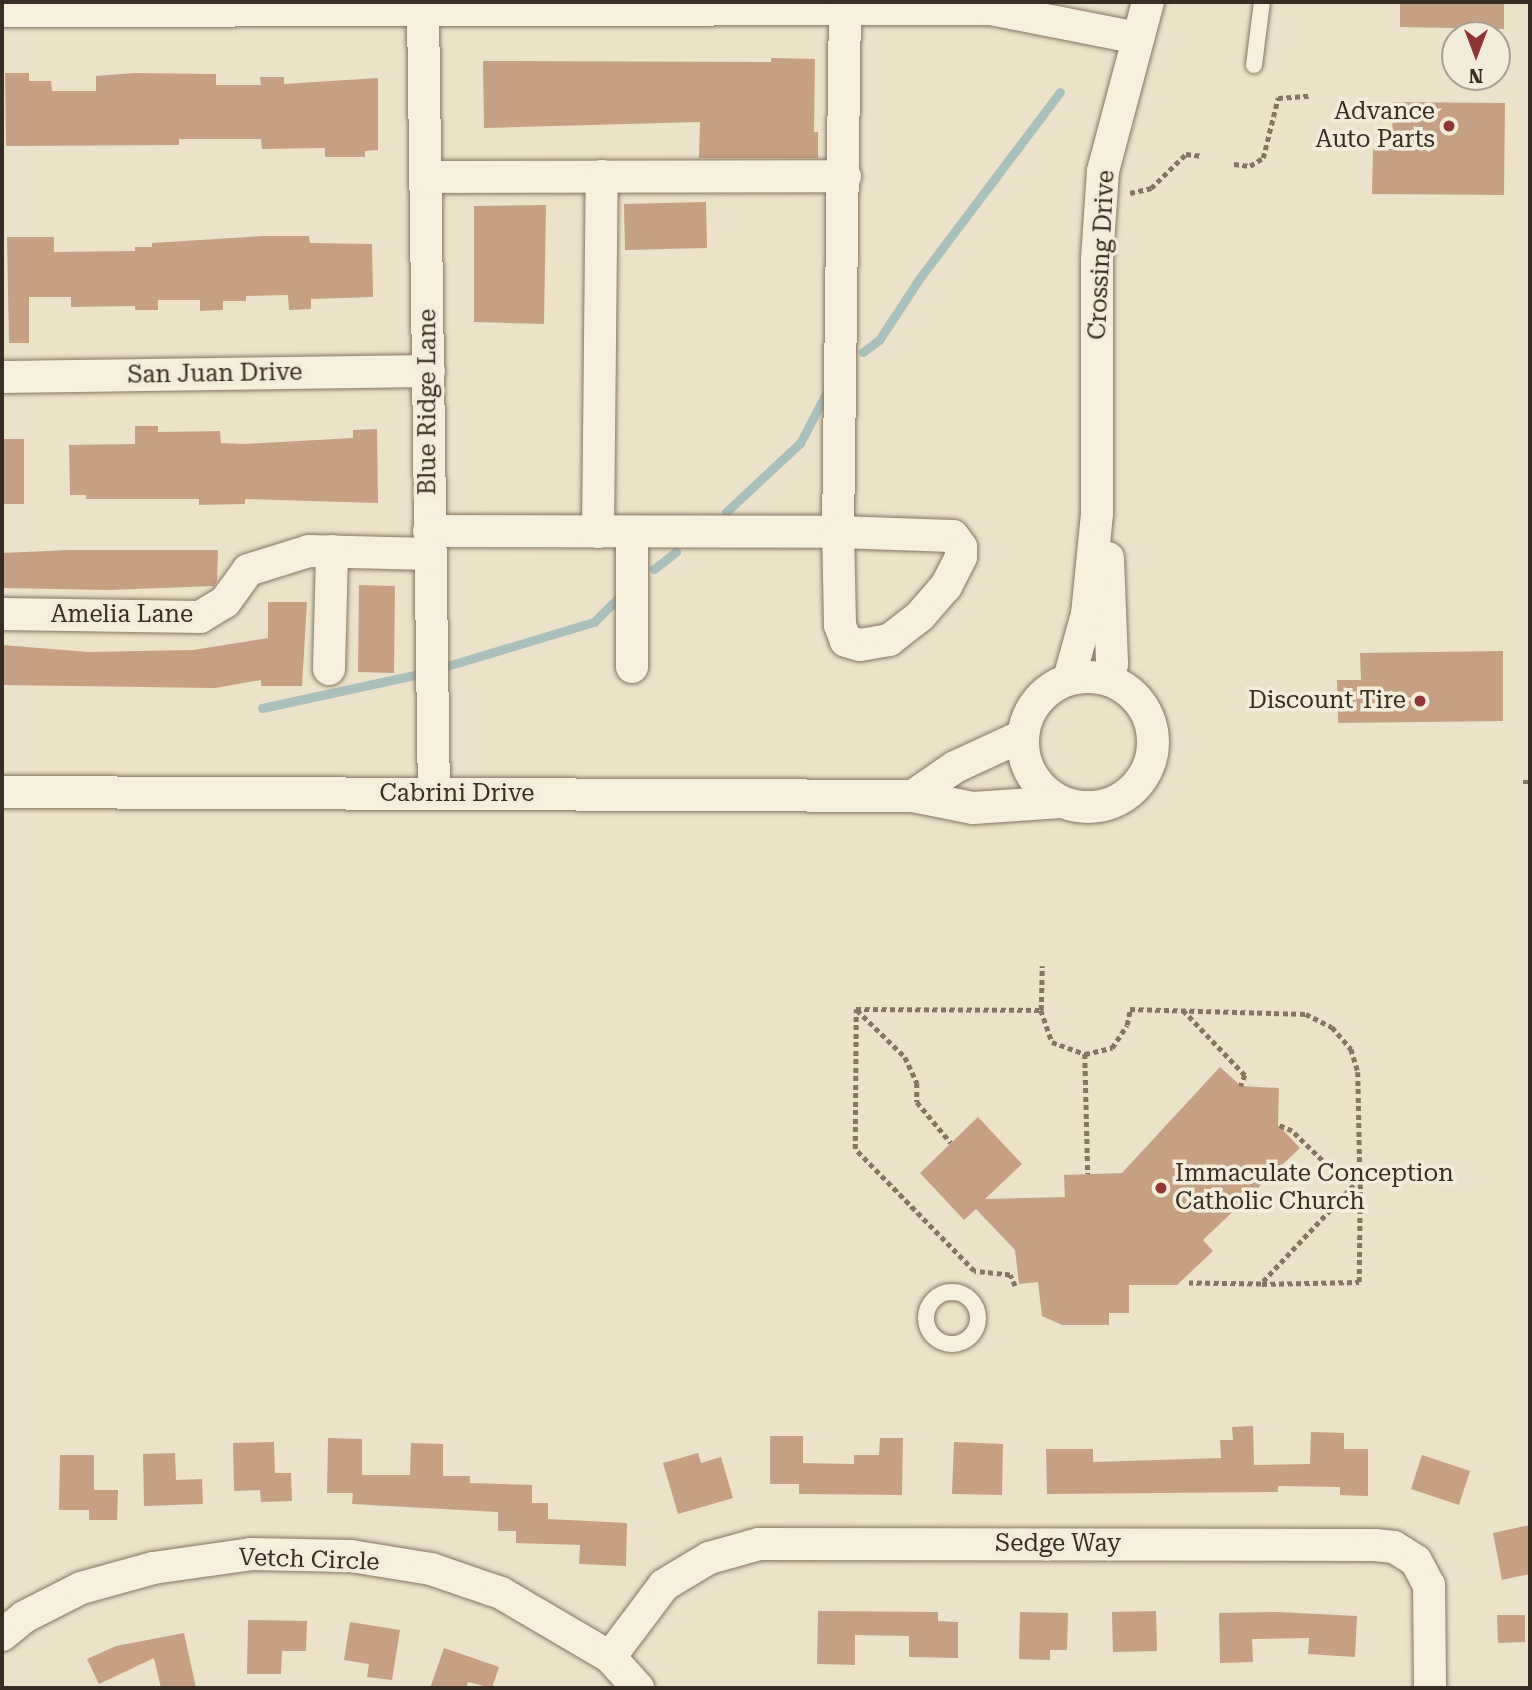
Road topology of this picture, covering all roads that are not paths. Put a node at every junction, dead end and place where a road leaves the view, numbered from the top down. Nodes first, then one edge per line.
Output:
1 (1148, 2) edge
2 (1262, 2) edge
3 (845, 7) junction
4 (2, 10) edge
5 (423, 10) junction
6 (1138, 38) junction
7 (1254, 65) dead end
8 (602, 176) junction
9 (845, 176) junction
10 (426, 177) junction
11 (429, 371) junction
12 (2, 377) edge
13 (1097, 513) junction
14 (598, 532) junction
15 (632, 532) junction
16 (838, 532) junction
17 (429, 542) junction
18 (331, 551) junction
19 (2, 614) edge
20 (632, 667) dead end
21 (329, 669) dead end
22 (1069, 679) junction
23 (1109, 680) junction
24 (1023, 736) junction
25 (2, 792) edge
26 (434, 794) junction
27 (913, 796) junction
28 (1061, 802) junction
29 (2, 1635) edge
30 (610, 1657) junction
31 (638, 1688) edge
32 (1430, 1688) edge

1 - 6 street, Crossing Drive
2 - 7 lane
3 - 5 street
3 - 6 street
3 - 9 street
4 - 5 street
5 - 10 street, Blue Ridge Lane
6 - 13 street, Crossing Drive
8 - 9 street
8 - 10 street
8 - 14 street
9 - 16 street
10 - 11 street, Blue Ridge Lane
11 - 12 street, San Juan Drive
11 - 17 street, Blue Ridge Lane
13 - 22 street, Crossing Drive
13 - 23 street, Crossing Drive
14 - 15 street, Amelia Lane
14 - 17 street, Amelia Lane
15 - 16 street, Amelia Lane
15 - 20 street
16 - 16 street, Amelia Lane
17 - 18 street, Amelia Lane
17 - 26 street, Blue Ridge Lane
18 - 19 street, Amelia Lane
18 - 21 street
22 - 23 street
22 - 24 street
23 - 28 street
24 - 27 street
24 - 28 street
25 - 26 street, Cabrini Drive
26 - 27 street, Cabrini Drive
27 - 28 street, Cabrini Drive
29 - 30 street, Vetch Circle
30 - 31 street, Vetch Circle
30 - 32 street, Sedge Way

